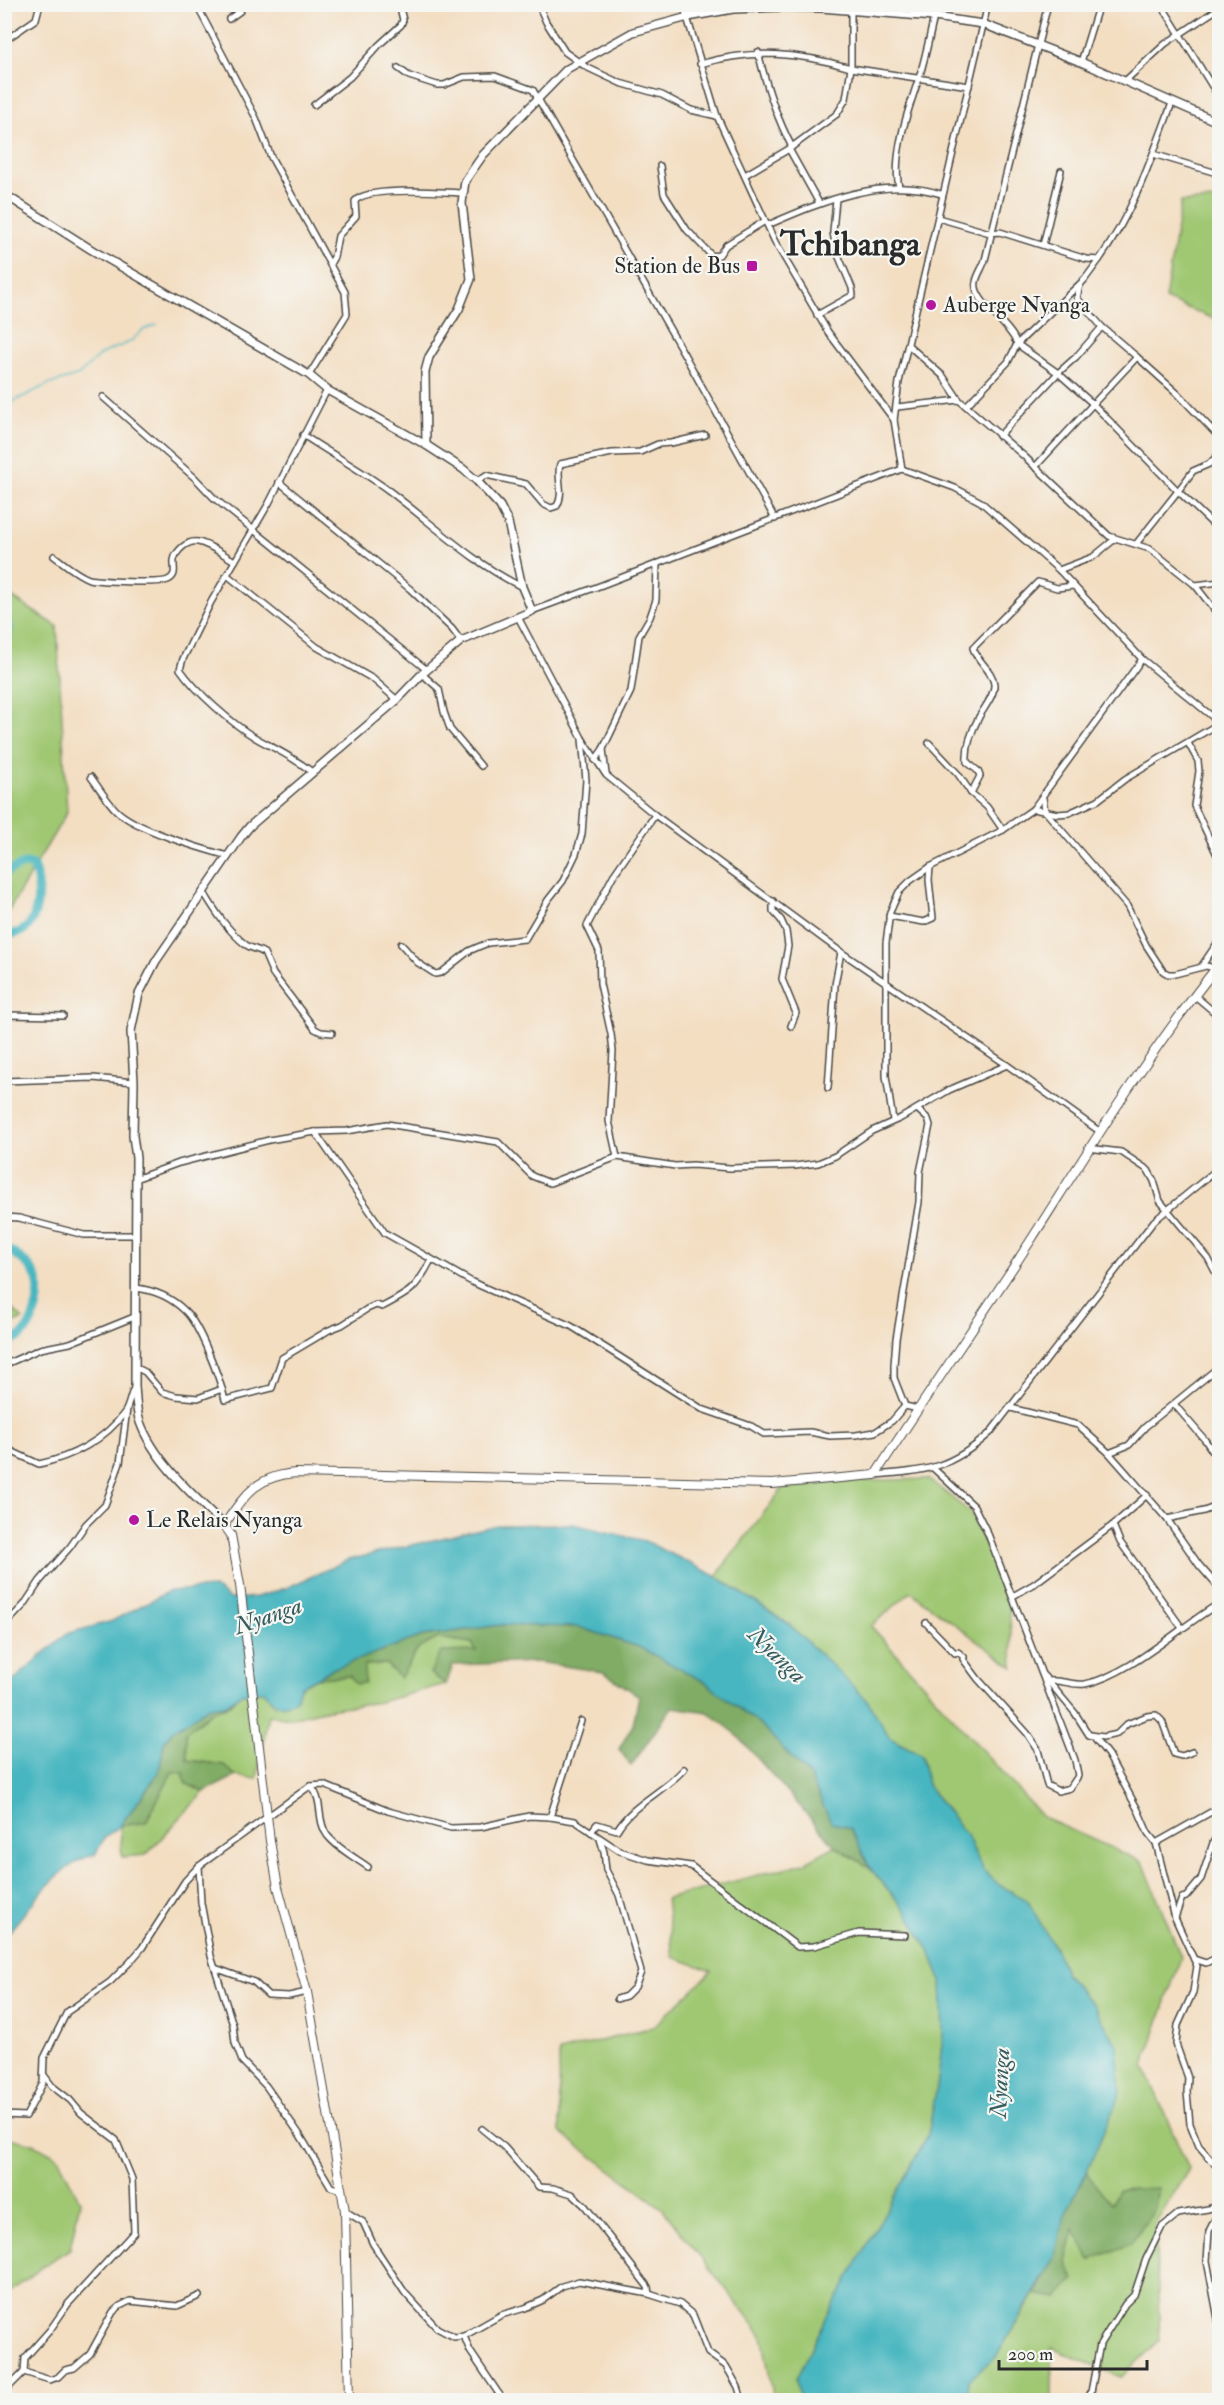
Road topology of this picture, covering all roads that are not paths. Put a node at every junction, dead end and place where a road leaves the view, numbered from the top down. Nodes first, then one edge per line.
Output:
1 (40, 4) edge
2 (196, 4) edge
3 (244, 4) edge
4 (399, 4) edge
5 (423, 4) edge
6 (431, 4) edge
7 (538, 4) edge
8 (683, 4) edge
9 (988, 4) edge
10 (1048, 4) edge
11 (1100, 4) edge
12 (1159, 4) edge
13 (1215, 7) edge
14 (872, 8) edge
15 (851, 11) junction
16 (1220, 16) edge
17 (688, 17) junction
18 (934, 17) junction
19 (230, 19) dead end
20 (983, 24) junction
21 (1179, 33) junction
22 (4, 41) edge
23 (1038, 45) junction
24 (758, 52) junction
25 (578, 62) junction
26 (1081, 62) junction
27 (700, 64) junction
28 (398, 68) dead end
29 (851, 68) junction
30 (919, 80) junction
31 (1125, 81) junction
32 (969, 87) junction
33 (539, 97) junction
34 (1220, 99) edge
35 (1172, 103) junction
36 (314, 105) dead end
37 (717, 116) junction
38 (1220, 123) edge
39 (790, 148) junction
40 (1153, 154) junction
41 (660, 166) dead end
42 (1060, 171) dead end
43 (1220, 174) edge
44 (745, 175) junction
45 (898, 187) junction
46 (462, 193) junction
47 (4, 194) edge
48 (941, 194) junction
49 (836, 199) junction
50 (819, 203) junction
51 (938, 218) junction
52 (767, 223) junction
53 (990, 233) junction
54 (1042, 245) junction
55 (1099, 260) junction
56 (330, 264) junction
57 (1085, 279) junction
58 (817, 315) junction
59 (1102, 327) junction
60 (1017, 344) junction
61 (908, 345) junction
62 (1137, 357) junction
63 (1058, 373) junction
64 (309, 375) junction
65 (327, 390) junction
66 (103, 397) dead end
67 (959, 400) junction
68 (1093, 404) junction
69 (966, 406) junction
70 (897, 407) junction
71 (894, 420) junction
72 (303, 435) junction
73 (705, 435) dead end
74 (999, 436) junction
75 (1220, 438) edge
76 (426, 446) junction
77 (1220, 453) edge
78 (1035, 467) junction
79 (902, 469) junction
80 (477, 481) junction
81 (279, 482) junction
82 (1178, 491) junction
83 (775, 519) junction
84 (255, 530) junction
85 (1220, 531) edge
86 (1115, 539) junction
87 (1136, 544) junction
88 (54, 556) dead end
89 (235, 561) junction
90 (657, 564) junction
91 (1059, 570) junction
92 (227, 575) junction
93 (1220, 582) edge
94 (1195, 585) junction
95 (1073, 586) junction
96 (522, 587) junction
97 (532, 610) junction
98 (518, 616) junction
99 (1220, 616) edge
100 (461, 641) junction
101 (1142, 660) junction
102 (424, 672) junction
103 (398, 700) junction
104 (1219, 723) edge
105 (582, 738) junction
106 (929, 744) dead end
107 (1188, 744) junction
108 (603, 749) junction
109 (595, 760) junction
110 (481, 766) dead end
111 (312, 772) junction
112 (606, 775) junction
113 (91, 777) dead end
114 (971, 793) junction
115 (1043, 798) junction
116 (1033, 809) junction
117 (1045, 811) junction
118 (1069, 813) junction
119 (655, 815) junction
120 (1056, 822) junction
121 (1003, 830) junction
122 (228, 856) junction
123 (1220, 861) edge
124 (930, 867) junction
125 (203, 891) junction
126 (773, 901) junction
127 (889, 916) junction
128 (1220, 939) edge
129 (401, 944) dead end
130 (841, 952) junction
131 (1217, 965) edge
132 (1201, 968) junction
133 (887, 982) junction
134 (1194, 995) junction
135 (4, 1015) edge
136 (63, 1016) dead end
137 (1220, 1017) edge
138 (791, 1026) dead end
139 (332, 1033) dead end
140 (1007, 1065) junction
141 (4, 1081) edge
142 (134, 1082) junction
143 (828, 1088) dead end
144 (917, 1109) junction
145 (893, 1120) junction
146 (1099, 1131) junction
147 (315, 1132) junction
148 (1088, 1148) junction
149 (616, 1157) junction
150 (1220, 1167) edge
151 (135, 1179) junction
152 (1166, 1210) junction
153 (4, 1217) edge
154 (135, 1235) junction
155 (431, 1260) junction
156 (1220, 1281) edge
157 (135, 1288) junction
158 (134, 1317) junction
159 (4, 1365) edge
160 (1220, 1365) edge
161 (135, 1366) junction
162 (135, 1386) junction
163 (222, 1389) junction
164 (1174, 1404) junction
165 (905, 1406) junction
166 (1011, 1408) junction
167 (127, 1409) junction
168 (918, 1409) junction
169 (4, 1445) edge
170 (1109, 1453) junction
171 (1220, 1463) edge
172 (933, 1467) junction
173 (875, 1475) junction
174 (1147, 1495) junction
175 (1220, 1505) edge
176 (1167, 1519) junction
177 (224, 1525) junction
178 (1113, 1525) junction
179 (1220, 1589) edge
180 (1012, 1596) junction
181 (1220, 1603) edge
182 (926, 1623) dead end
183 (4, 1626) edge
184 (1182, 1628) junction
185 (1041, 1673) junction
186 (1049, 1681) junction
187 (581, 1721) dead end
188 (1089, 1735) junction
189 (1192, 1752) dead end
190 (684, 1769) dead end
191 (310, 1786) junction
192 (1212, 1812) dead end
193 (267, 1815) junction
194 (550, 1817) junction
195 (1220, 1830) edge
196 (591, 1832) junction
197 (600, 1838) junction
198 (1156, 1843) junction
199 (199, 1866) junction
200 (368, 1867) dead end
201 (185, 1881) junction
202 (201, 1881) junction
203 (1175, 1918) junction
204 (905, 1935) dead end
205 (1220, 1956) edge
206 (1194, 1959) junction
207 (215, 1968) junction
208 (307, 1992) junction
209 (617, 1999) dead end
210 (44, 2075) junction
211 (4, 2115) edge
212 (482, 2129) dead end
213 (1220, 2170) edge
214 (341, 2190) junction
215 (1220, 2204) edge
216 (1220, 2209) edge
217 (345, 2211) junction
218 (649, 2294) junction
219 (199, 2296) dead end
220 (1220, 2330) edge
221 (464, 2336) junction
222 (24, 2372) junction
223 (4, 2380) edge
224 (11, 2384) junction
225 (4, 2392) edge
226 (502, 2398) edge
227 (349, 2400) edge
228 (492, 2400) edge
229 (742, 2400) edge
230 (1087, 2400) edge

1 - 22 street
2 - 56 street
3 - 19 street
4 - 36 street
5 - 6 street
7 - 25 street
8 - 17 street
9 - 20 street
10 - 23 street
11 - 26 street
12 - 21 street
13 - 16 street
13 - 21 street
14 - 15 main road
14 - 18 main road
15 - 17 main road
15 - 29 street
17 - 25 main road
17 - 27 street
18 - 20 main road
18 - 30 street
20 - 23 main road
20 - 32 street
21 - 31 street
21 - 34 street
23 - 26 main road
23 - 53 street
24 - 27 street
24 - 29 street
24 - 39 street
25 - 33 main road
25 - 37 street
26 - 31 main road
27 - 37 street
28 - 33 street
29 - 30 street
29 - 39 street
30 - 32 street
30 - 45 street
31 - 35 main road
32 - 48 street
33 - 46 main road
33 - 83 street
35 - 38 main road
35 - 40 street
37 - 44 street
39 - 44 street
39 - 50 street
40 - 43 street
40 - 55 street
41 - 52 street
42 - 54 street
44 - 52 street
45 - 48 street
45 - 49 street
46 - 56 street
46 - 76 main road
47 - 64 main road
48 - 51 street
49 - 50 street
49 - 58 street
50 - 52 street
51 - 53 street
51 - 61 street
52 - 58 street
53 - 54 street
53 - 60 street
54 - 55 street
55 - 57 street
56 - 64 street
57 - 59 street
57 - 60 street
58 - 71 street
59 - 62 street
59 - 63 street
60 - 63 street
60 - 69 street
61 - 67 street
61 - 70 street
62 - 68 street
62 - 75 street
63 - 68 street
63 - 74 street
64 - 65 main road
65 - 72 street
65 - 76 main road
66 - 84 street
67 - 69 street
67 - 70 street
68 - 78 street
68 - 82 street
69 - 74 street
70 - 71 street
71 - 79 street
72 - 81 street
72 - 96 street
73 - 80 street
74 - 78 street
76 - 80 main road
77 - 82 street
78 - 86 street
79 - 83 street
79 - 91 street
80 - 96 main road
81 - 84 street
81 - 100 street
82 - 85 street
82 - 87 street
83 - 90 street
84 - 89 street
84 - 102 street
86 - 87 street
86 - 91 street
87 - 94 street
88 - 89 street
89 - 92 street
90 - 97 street
90 - 108 street
91 - 95 street
92 - 103 street
92 - 111 street
93 - 94 street
94 - 99 street
95 - 101 street
95 - 114 street
96 - 97 main road
97 - 98 main road
98 - 100 main road
98 - 105 street
100 - 102 main road
101 - 104 street
101 - 115 street
102 - 103 main road
102 - 110 street
103 - 111 main road
104 - 107 street
105 - 109 street
105 - 129 street
106 - 114 street
107 - 118 street
107 - 123 street
108 - 109 street
108 - 112 street
109 - 112 street
111 - 122 main road
112 - 119 street
113 - 122 street
114 - 121 street
115 - 116 street
115 - 117 street
116 - 117 street
116 - 121 street
117 - 118 street
117 - 120 street
118 - 120 street
119 - 126 street
119 - 149 street
120 - 132 street
121 - 124 street
122 - 125 main road
124 - 127 street
124 - 127 street
125 - 139 street
125 - 142 main road
126 - 130 street
126 - 138 street
127 - 133 street
128 - 132 street
130 - 133 street
130 - 143 street
131 - 132 street
131 - 134 highway
133 - 140 street
133 - 145 street
134 - 137 street
134 - 146 highway
135 - 136 street
140 - 144 street
140 - 146 street
141 - 142 street
142 - 151 main road
144 - 145 street
144 - 165 street
145 - 149 street
146 - 148 highway
147 - 149 street
147 - 151 street
147 - 155 street
148 - 152 street
148 - 168 highway
150 - 152 street
151 - 154 main road
152 - 156 street
152 - 166 street
153 - 154 street
154 - 157 main road
155 - 163 street
155 - 165 street
157 - 158 main road
157 - 163 street
158 - 159 street
158 - 161 main road
160 - 164 street
161 - 162 main road
161 - 163 street
162 - 167 street
162 - 177 main road
164 - 170 street
164 - 171 street
165 - 168 street
166 - 170 street
166 - 172 street
167 - 169 street
167 - 183 street
168 - 173 highway
170 - 174 street
172 - 173 street
172 - 180 street
173 - 177 highway
174 - 176 street
174 - 178 street
175 - 176 street
176 - 179 street
177 - 193 highway
178 - 180 street
178 - 184 street
180 - 185 street
181 - 184 street
182 - 185 street
184 - 186 street
185 - 186 street
186 - 188 street
187 - 194 street
188 - 189 street
188 - 198 street
190 - 196 street
191 - 193 street
191 - 194 street
191 - 200 street
192 - 198 street
193 - 199 street
193 - 208 highway
194 - 196 street
195 - 203 street
196 - 197 street
197 - 204 street
197 - 209 street
198 - 203 street
199 - 201 street
199 - 202 street
201 - 202 street
201 - 210 street
202 - 207 street
203 - 206 street
205 - 206 street
206 - 213 street
207 - 208 street
207 - 214 street
208 - 214 highway
210 - 211 street
210 - 222 street
212 - 218 street
214 - 217 highway
215 - 230 street
216 - 220 street
217 - 221 street
217 - 227 highway
218 - 221 street
218 - 229 street
219 - 222 street
221 - 226 street
222 - 224 street
223 - 224 street
224 - 225 street
226 - 228 street

